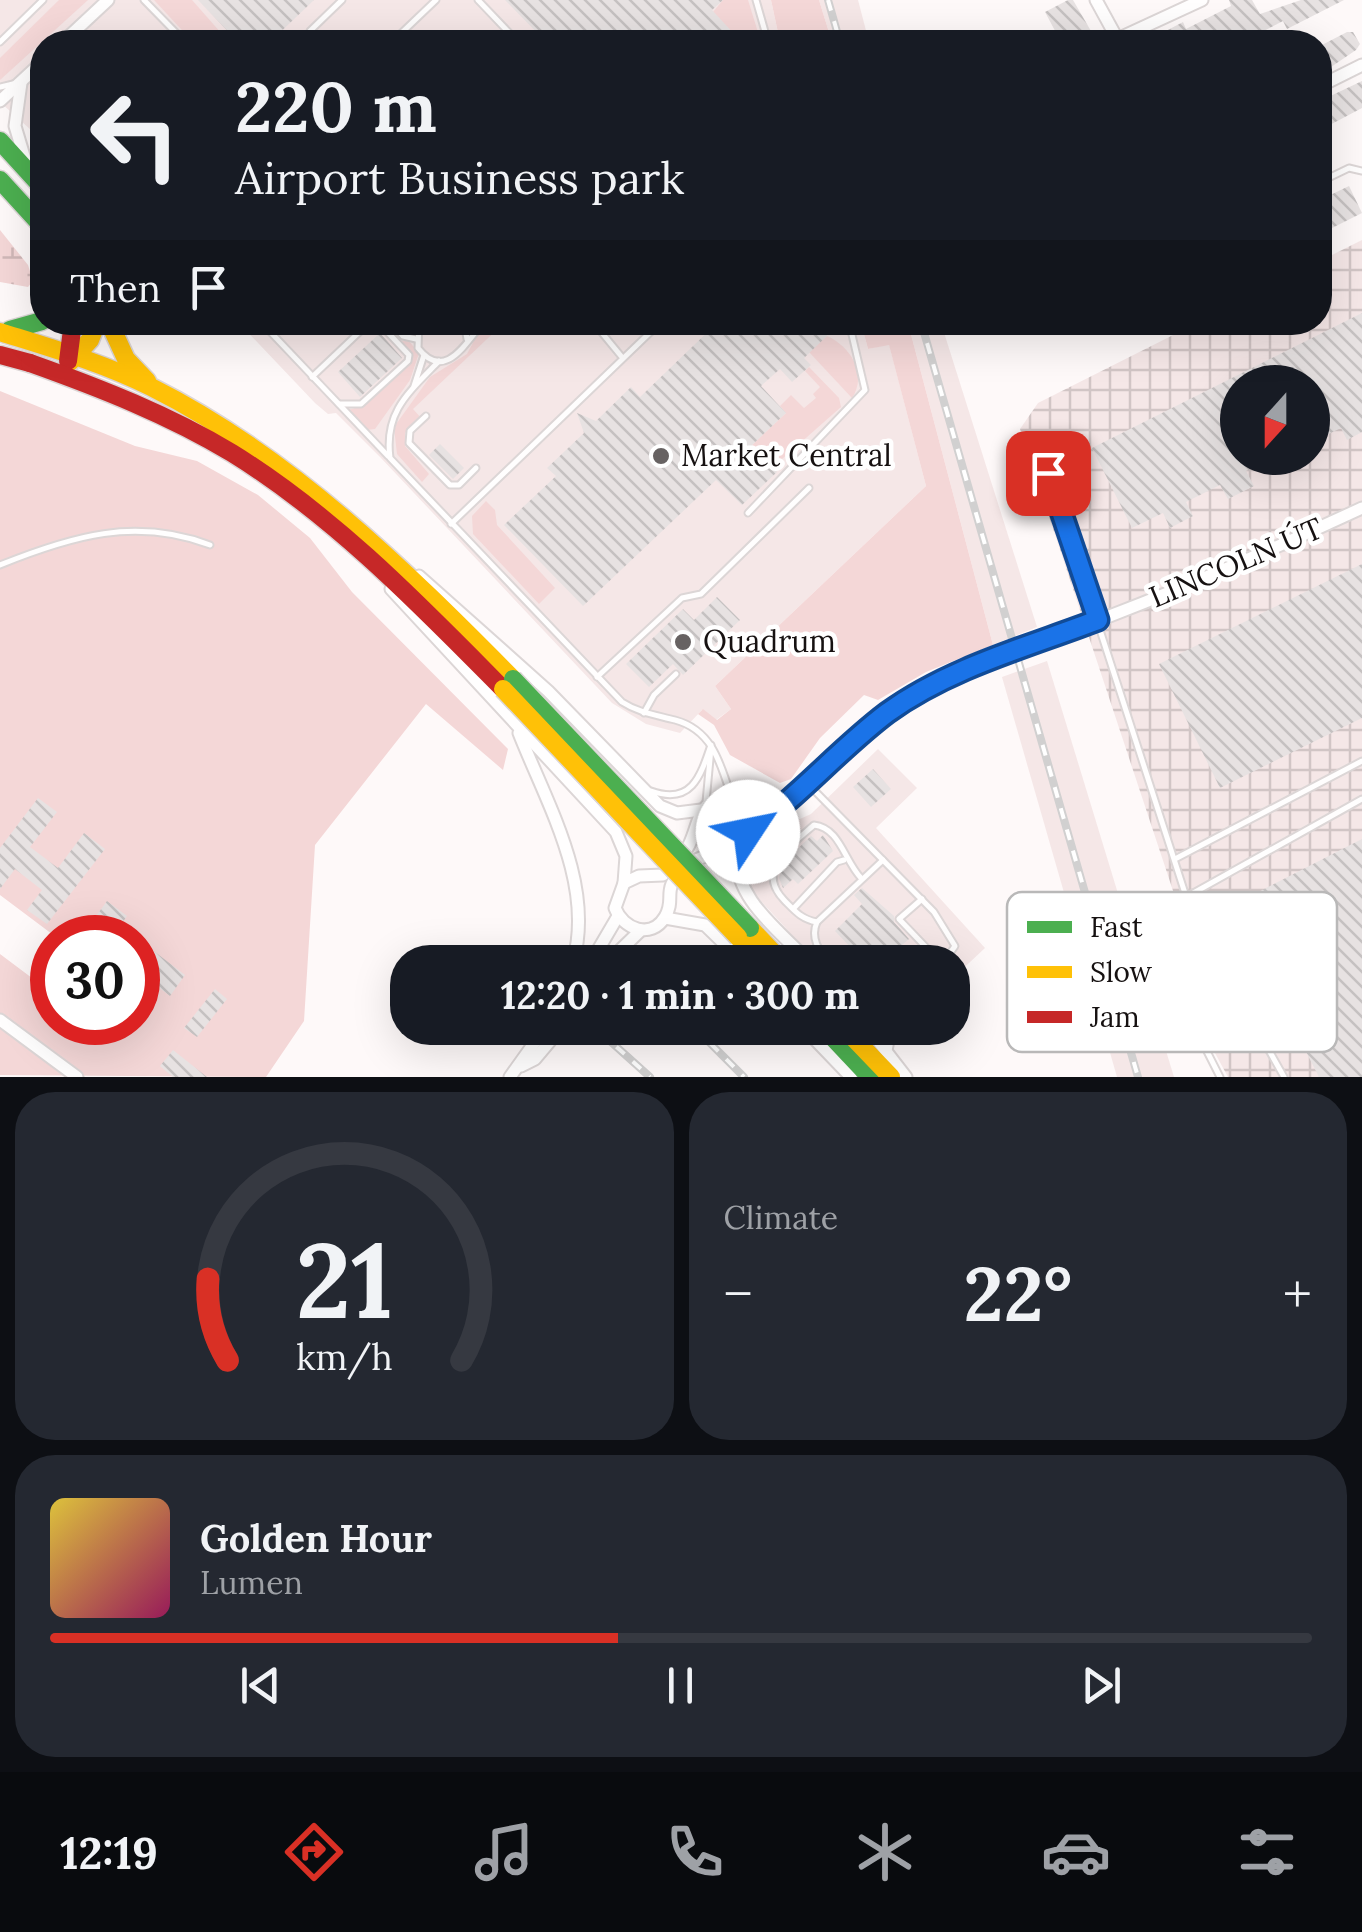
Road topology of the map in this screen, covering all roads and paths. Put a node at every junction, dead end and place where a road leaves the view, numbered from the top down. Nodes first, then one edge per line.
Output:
1 (43, 0) edge
2 (108, 0) edge
3 (144, 0) edge
4 (342, 0) edge
5 (436, 0) edge
6 (478, 0) edge
7 (756, 0) edge
8 (1096, 0) edge
9 (1202, 0) edge
10 (76, 30) edge
11 (173, 30) edge
12 (311, 30) edge
13 (405, 30) edge
14 (507, 30) edge
15 (765, 30) edge
16 (1111, 30) edge
17 (1139, 30) edge
18 (0, 42) edge
19 (1362, 65) edge
20 (30, 73) edge
21 (1332, 80) edge
22 (21, 82) junction
23 (0, 86) edge
24 (0, 101) edge
25 (0, 141) edge
26 (30, 165) edge
27 (1362, 171) edge
28 (30, 174) edge
29 (1332, 176) edge
30 (3, 185) edge
31 (30, 213) edge
32 (30, 327) edge
33 (0, 330) edge
34 (73, 335) edge
35 (87, 335) edge
36 (115, 335) edge
37 (273, 335) edge
38 (356, 335) edge
39 (390, 335) edge
40 (402, 335) edge
41 (417, 335) edge
42 (467, 335) edge
43 (472, 335) edge
44 (603, 335) edge
45 (646, 335) edge
46 (852, 335) edge
47 (416, 340) junction
48 (468, 340) junction
49 (0, 355) edge
50 (424, 355) junction
51 (621, 356) junction
52 (71, 357) junction
53 (438, 361) junction
54 (30, 363) junction
55 (312, 377) junction
56 (95, 386) junction
57 (155, 388) junction
58 (414, 388) junction
59 (336, 403) junction
60 (426, 416) dead end
61 (1038, 438) dead end
62 (390, 458) junction
63 (476, 468) dead end
64 (809, 488) dead end
65 (1362, 508) edge
66 (748, 512) dead end
67 (451, 524) junction
68 (210, 545) dead end
69 (360, 550) junction
70 (390, 554) junction
71 (0, 565) edge
72 (1098, 620) junction
73 (676, 674) dead end
74 (596, 678) junction
75 (508, 684) junction
76 (644, 713) junction
77 (516, 724) junction
78 (711, 745) junction
79 (1362, 761) edge
80 (804, 788) junction
81 (645, 789) junction
82 (1362, 798) edge
83 (735, 804) junction
84 (703, 808) junction
85 (696, 830) junction
86 (748, 832) junction
87 (737, 848) junction
88 (712, 851) junction
89 (1174, 858) junction
90 (884, 859) junction
91 (844, 860) junction
92 (648, 877) junction
93 (861, 878) junction
94 (624, 883) junction
95 (1187, 892) edge
96 (1195, 892) edge
97 (667, 893) junction
98 (922, 899) junction
99 (794, 910) junction
100 (618, 916) junction
101 (664, 918) junction
102 (817, 922) junction
103 (641, 930) junction
104 (744, 933) junction
105 (576, 945) edge
106 (600, 945) edge
107 (626, 945) edge
108 (726, 945) edge
109 (751, 945) edge
110 (760, 945) edge
111 (793, 945) edge
112 (818, 945) edge
113 (925, 945) edge
114 (955, 945) edge
115 (0, 1020) edge
116 (528, 1045) edge
117 (535, 1045) edge
118 (546, 1045) edge
119 (833, 1045) edge
120 (845, 1045) edge
121 (857, 1045) edge
122 (871, 1045) edge
123 (887, 1045) edge
124 (1207, 1052) edge
125 (1270, 1052) edge
126 (875, 1070) edge
127 (514, 1072) edge
128 (78, 1077) edge
129 (906, 1077) edge
130 (1220, 1077) edge
131 (1284, 1077) edge

1 - 18 lane
2 - 10 street
3 - 11 lane
4 - 12 lane
5 - 13 lane
6 - 14 lane
7 - 15 lane
8 - 16 street
9 - 17 street
19 - 21 street
20 - 22 street
22 - 23 lane
22 - 24 street
22 - 26 street
25 - 28 main road
27 - 29 lane
30 - 31 main road
32 - 33 main road
33 - 52 main road
34 - 52 main road
35 - 52 main road
36 - 57 main road
37 - 55 lane
38 - 55 lane
39 - 59 lane
40 - 47 lane
41 - 47 lane
42 - 48 lane
43 - 48 lane
44 - 51 lane
45 - 51 lane
46 - 66 lane
47 - 50 lane
48 - 53 lane
49 - 54 main road
50 - 53 lane
50 - 58 lane
51 - 67 lane
52 - 54 main road
52 - 56 main road
52 - 57 main road
53 - 58 lane
54 - 56 main road
55 - 59 lane
56 - 69 main road
57 - 70 main road
58 - 62 lane
59 - 62 lane
60 - 63 lane
61 - 72 lane
62 - 67 lane
64 - 74 lane
65 - 72 street, LINCOLN ÚT
67 - 74 lane
68 - 71 lane
69 - 75 main road
69 - 77 street
70 - 75 main road
70 - 81 street
72 - 80 street, LINCOLN ÚT
72 - 89 lane
73 - 76 lane
74 - 76 lane
75 - 104 main road, bridge
76 - 78 lane
77 - 94 street
77 - 105 street
78 - 81 lane
78 - 83 lane
78 - 84 lane
79 - 89 lane
80 - 83 street, LINCOLN ÚT
80 - 86 street, LINCOLN ÚT
80 - 90 lane
81 - 84 street
82 - 96 lane
83 - 84 street
83 - 86 street
84 - 85 street
85 - 88 street
85 - 92 street
86 - 87 street
87 - 88 street
87 - 111 street
88 - 97 street
89 - 95 lane
90 - 93 lane
90 - 98 lane
91 - 93 lane
91 - 99 lane
91 - 99 lane
92 - 94 street
92 - 97 street
93 - 102 lane
94 - 100 street
97 - 101 street
98 - 113 lane
98 - 114 lane
99 - 102 lane
100 - 103 street
100 - 106 street
101 - 103 street
101 - 108 street
102 - 112 lane
103 - 107 street
104 - 109 main road
104 - 110 main road
115 - 128 street
116 - 127 street
117 - 127 street
118 - 127 street
119 - 126 street
120 - 126 main road
121 - 126 main road
122 - 126 street
123 - 126 lane
124 - 130 lane
125 - 131 lane
126 - 129 street

